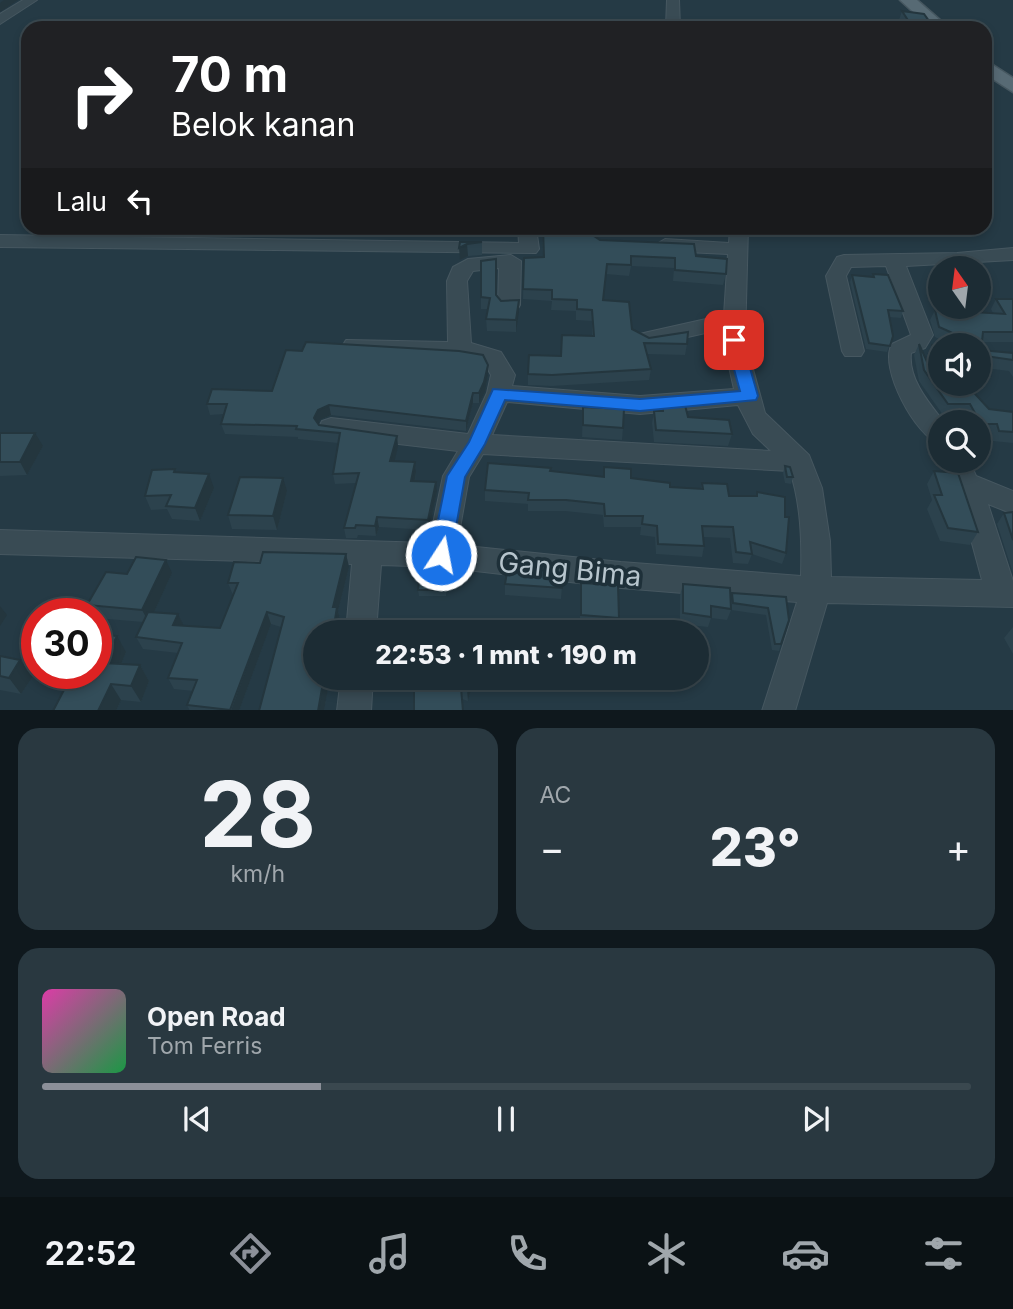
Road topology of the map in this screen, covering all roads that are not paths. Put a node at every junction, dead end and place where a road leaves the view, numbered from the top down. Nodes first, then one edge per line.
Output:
1 (31, 0) edge
2 (673, 0) edge
3 (908, 0) edge
4 (0, 20) edge
5 (673, 21) edge
6 (933, 21) edge
7 (992, 70) edge
8 (1013, 87) edge
9 (528, 238) edge
10 (738, 238) edge
11 (0, 241) edge
12 (642, 244) edge
13 (1013, 254) edge
14 (893, 260) junction
15 (509, 262) junction
16 (509, 305) edge
17 (735, 320) junction
18 (648, 339) edge
19 (917, 343) junction
20 (338, 344) edge
21 (928, 346) edge
22 (460, 350) junction
23 (853, 351) dead end
24 (499, 393) junction
25 (750, 396) junction
26 (928, 419) edge
27 (331, 427) edge
28 (476, 444) junction
29 (800, 462) junction
30 (962, 473) edge
31 (964, 473) edge
32 (1013, 503) edge
33 (0, 542) edge
34 (368, 552) junction
35 (441, 555) junction
36 (816, 590) junction
37 (1007, 594) edge
38 (362, 620) edge
39 (356, 690) edge
40 (354, 710) edge
41 (778, 710) edge

1 - 4 street
2 - 5 street
3 - 6 main road
7 - 8 main road
9 - 11 street
9 - 15 street
10 - 12 street
10 - 17 street
13 - 14 street
14 - 19 street
14 - 23 street
15 - 16 street
15 - 22 street
17 - 18 street
17 - 25 street
19 - 21 street
19 - 26 street
20 - 22 street
22 - 24 street
24 - 25 street
24 - 28 street
25 - 29 street
27 - 28 street
28 - 29 street
28 - 35 street
29 - 36 street
30 - 37 street
31 - 32 street
33 - 34 street, Gang Bima
34 - 35 street, Gang Bima
34 - 38 street
35 - 36 street, Gang Bima
36 - 37 street, Gang Bima
36 - 41 street
39 - 40 street

